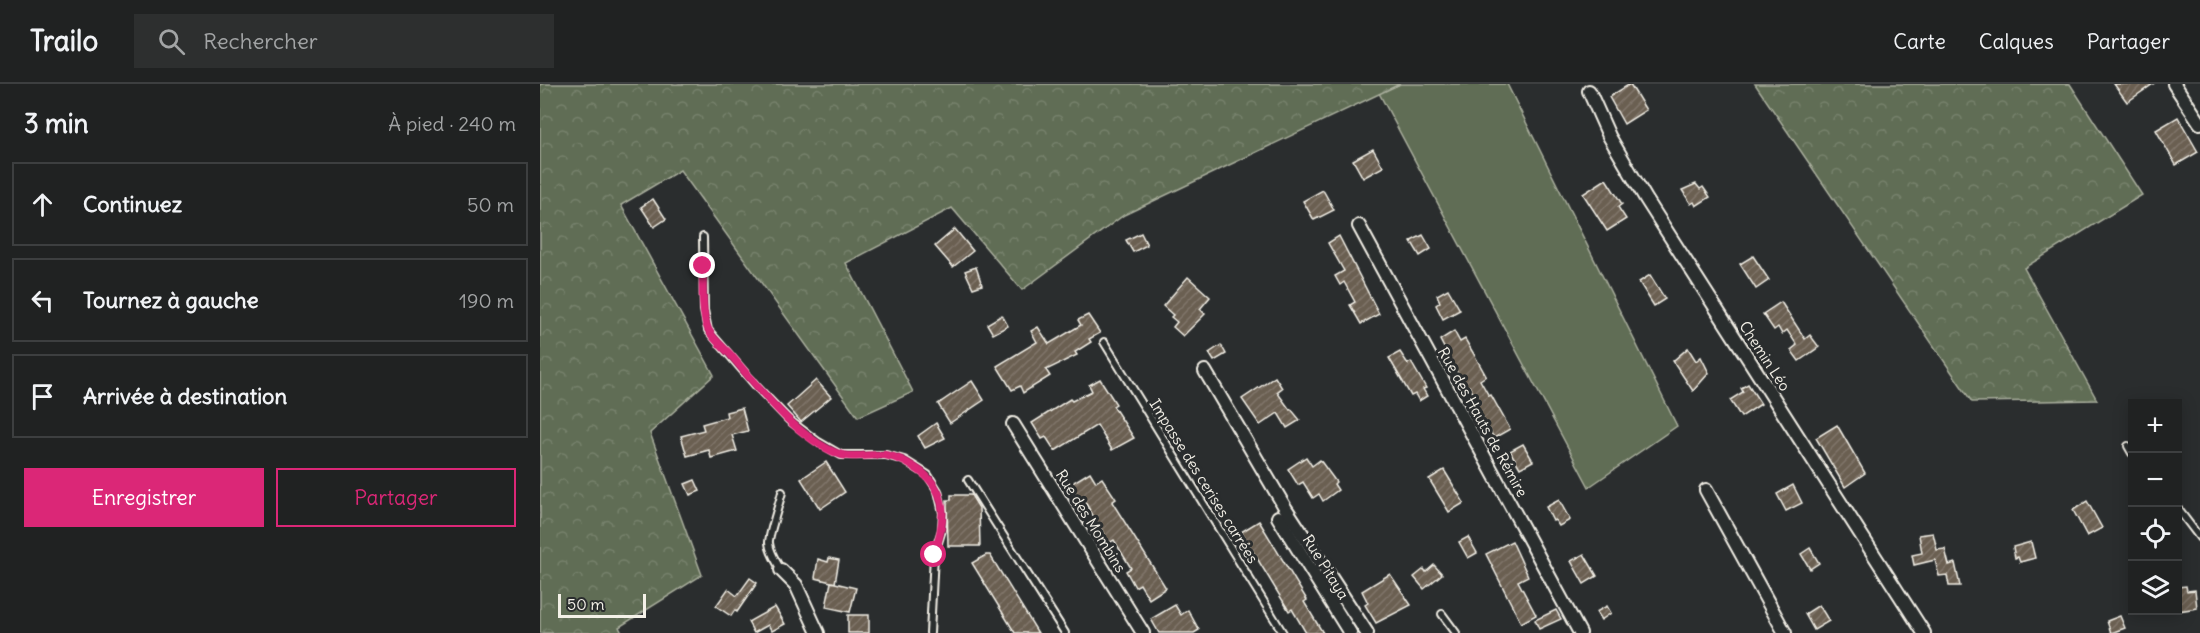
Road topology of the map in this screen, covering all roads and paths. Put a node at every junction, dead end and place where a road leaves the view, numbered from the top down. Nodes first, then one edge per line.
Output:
1 (2174, 84) edge
2 (1589, 92) dead end
3 (2200, 123) edge
4 (1359, 226) dead end
5 (703, 237) dead end
6 (1104, 342) dead end
7 (1205, 370) dead end
8 (1013, 424) dead end
9 (968, 480) dead end
10 (1706, 490) dead end
11 (782, 492) dead end
12 (2182, 514) edge
13 (1278, 517) dead end
14 (2200, 538) edge
15 (781, 570) joint
16 (1442, 614) dead end
17 (818, 633) edge
18 (930, 633) edge
19 (1065, 633) edge
20 (1143, 633) edge
21 (1283, 633) edge
22 (1350, 633) edge
23 (1367, 633) edge
24 (1456, 633) edge
25 (1581, 633) edge
26 (1785, 633) edge
27 (1924, 633) edge

1 - 3 street
2 - 27 street, Chemin Léo
4 - 25 street, Rue des Hauts de Rémire
5 - 18 lane
6 - 21 lane, Impasse des cerises carrées
7 - 23 street
8 - 20 street, Rue des Mombins
9 - 19 lane
10 - 26 street
11 - 15 lane
12 - 14 lane
13 - 22 street, Rue Pitaya
15 - 17 street
16 - 24 lane

